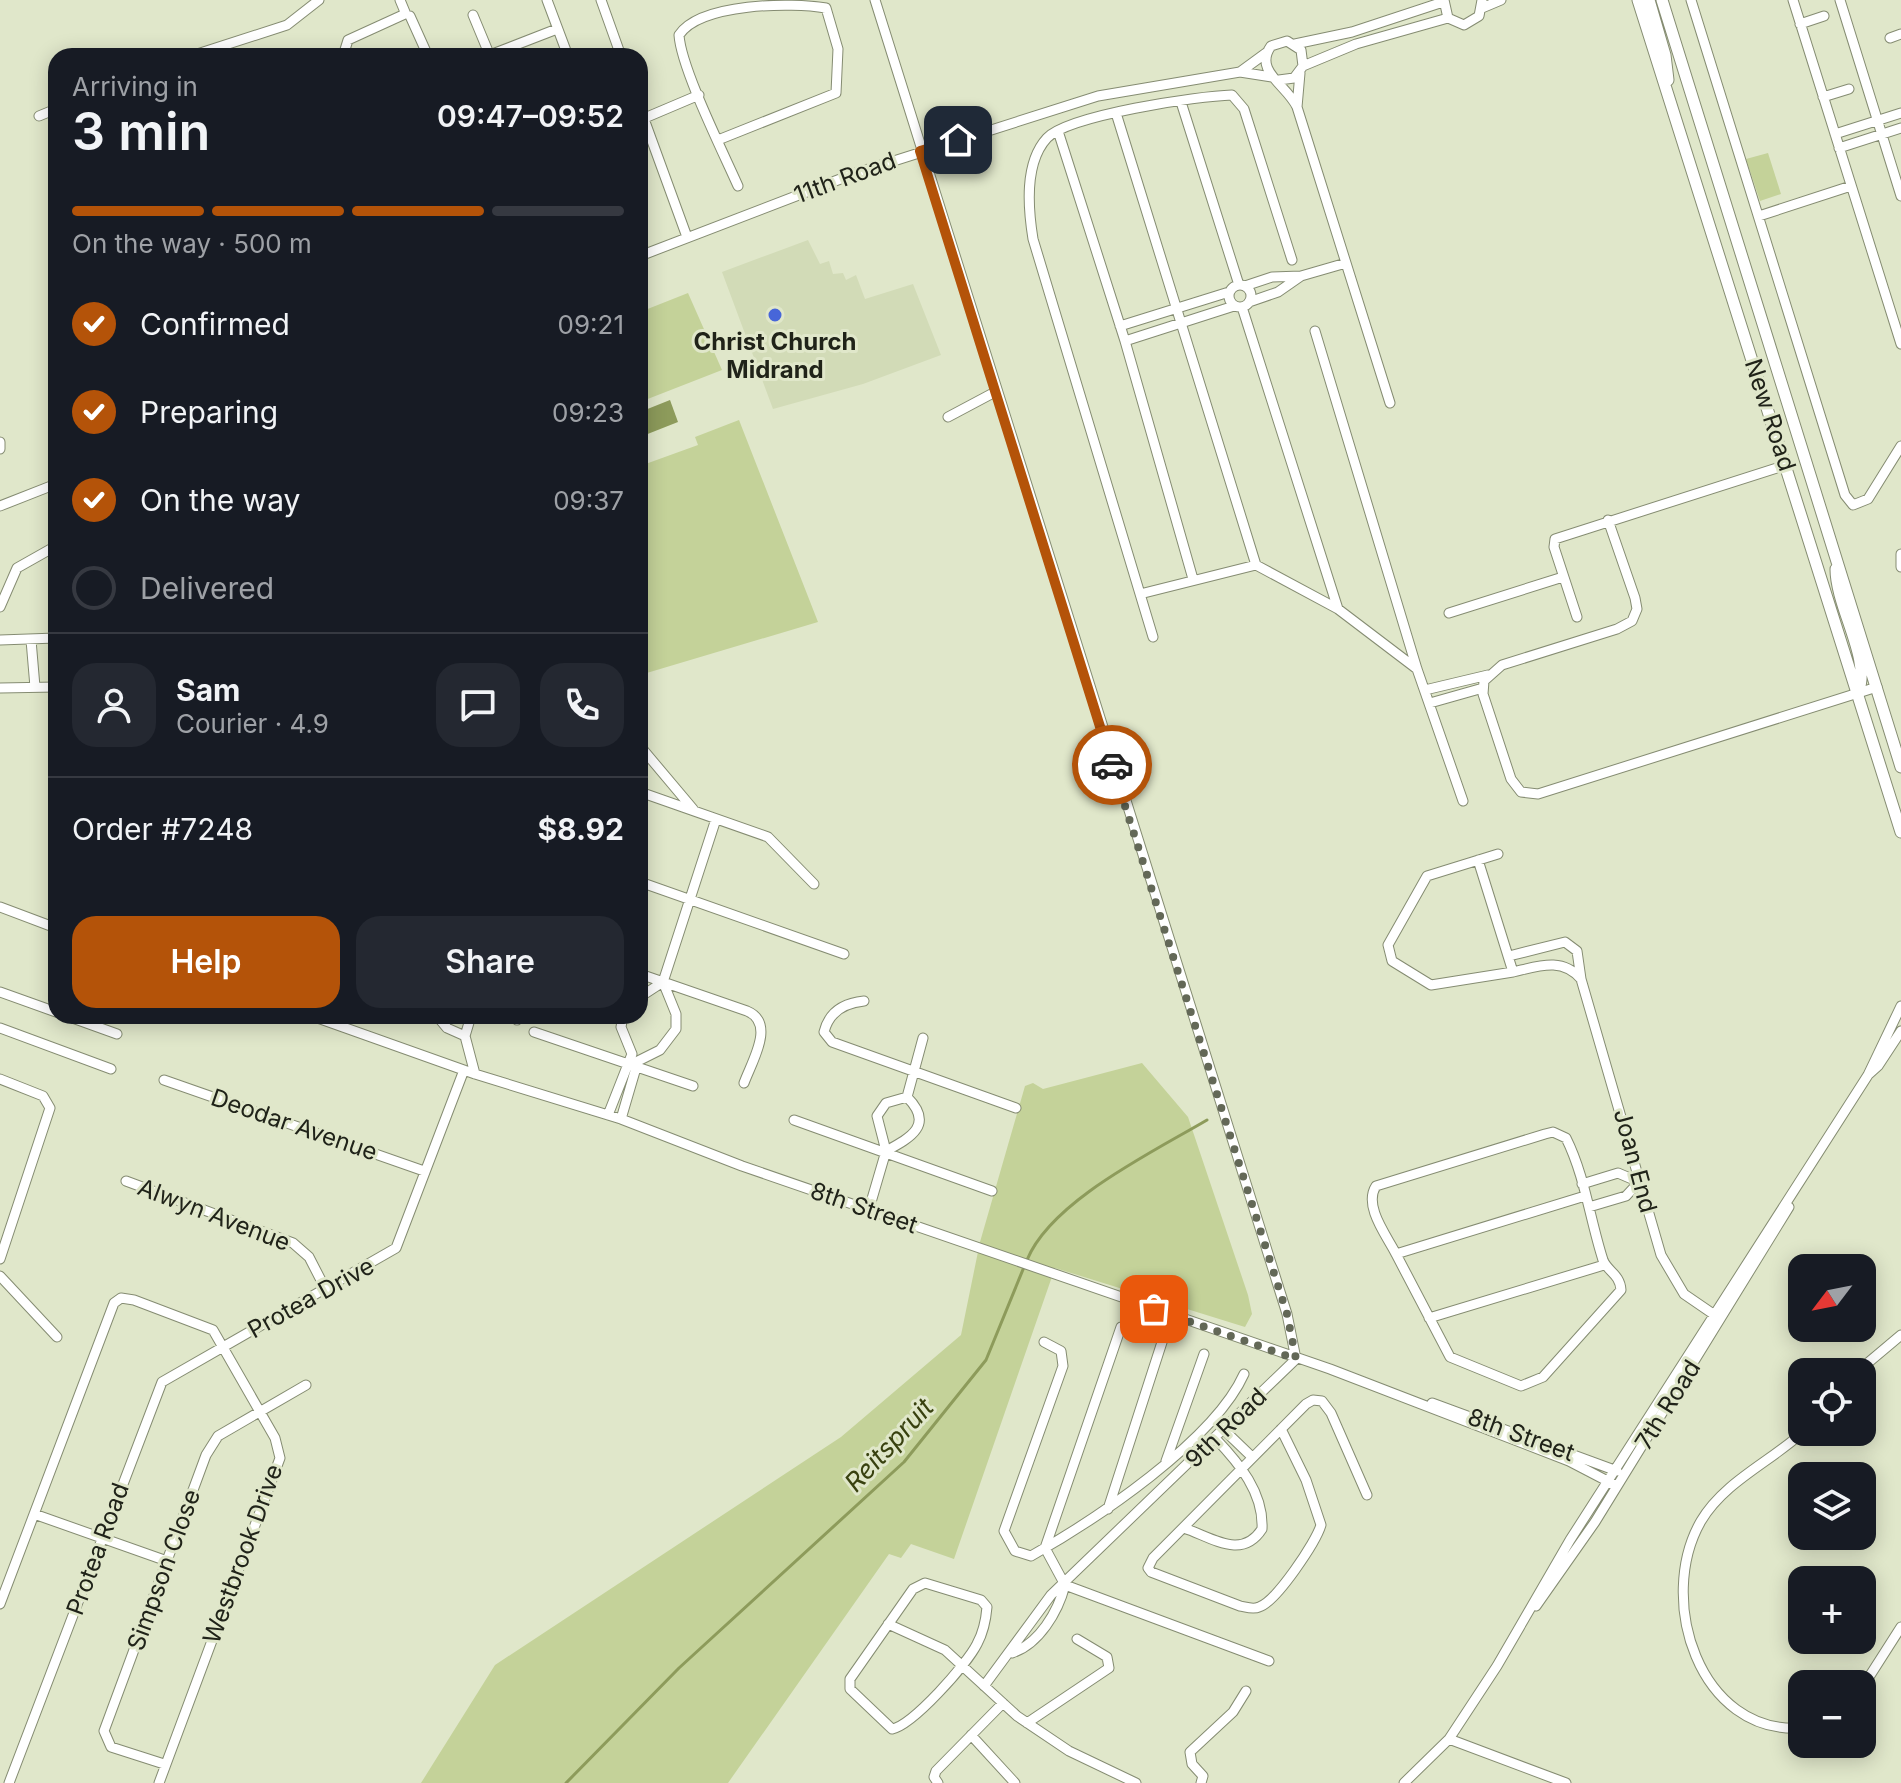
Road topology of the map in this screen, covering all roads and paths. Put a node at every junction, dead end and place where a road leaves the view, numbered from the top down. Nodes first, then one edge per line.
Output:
1 (319, 0) edge
2 (547, 0) edge
3 (601, 0) edge
4 (875, 0) edge
5 (1501, 0) edge
6 (1635, 0) edge
7 (1649, 0) edge
8 (1662, 0) edge
9 (1691, 0) edge
10 (1793, 0) edge
11 (1840, 0) edge
12 (1443, 1) edge
13 (1482, 4) edge
14 (406, 9) edge
15 (473, 15) dead end
16 (1824, 16) dead end
17 (1448, 18) junction
18 (1800, 24) junction
19 (557, 29) junction
20 (1901, 34) edge
21 (1890, 38) dead end
22 (1295, 44) junction
23 (216, 48) edge
24 (343, 48) edge
25 (424, 48) edge
26 (487, 48) edge
27 (508, 48) edge
28 (565, 48) edge
29 (618, 48) edge
30 (1266, 53) junction
31 (1302, 69) junction
32 (1240, 72) junction
33 (1276, 79) junction
34 (1849, 89) dead end
35 (1668, 93) junction
36 (699, 95) junction
37 (1823, 97) junction
38 (1181, 102) junction
39 (1297, 107) junction
40 (48, 112) edge
41 (648, 113) edge
42 (1116, 113) junction
43 (1901, 113) edge
44 (39, 116) dead end
45 (1877, 122) junction
46 (1901, 128) edge
47 (1058, 131) junction
48 (648, 134) edge
49 (1835, 134) junction
50 (1882, 135) junction
51 (718, 140) junction
52 (1839, 148) junction
53 (920, 151) junction
54 (738, 186) dead end
55 (1851, 186) junction
56 (1901, 196) edge
57 (1759, 216) junction
58 (687, 237) junction
59 (648, 253) edge
60 (1292, 260) dead end
61 (1346, 263) junction
62 (1301, 276) junction
63 (1242, 285) junction
64 (1229, 292) junction
65 (1242, 305) junction
66 (1175, 309) junction
67 (1179, 323) junction
68 (1120, 326) junction
69 (1315, 331) dead end
70 (1125, 341) junction
71 (1901, 344) edge
72 (995, 392) junction
73 (1390, 403) dead end
74 (948, 417) dead end
75 (0, 442) edge
76 (1901, 446) edge
77 (0, 449) edge
78 (1786, 465) junction
79 (48, 487) edge
80 (0, 506) edge
81 (1608, 520) junction
82 (48, 551) edge
83 (1901, 554) edge
84 (1836, 556) junction
85 (1256, 565) junction
86 (1901, 567) edge
87 (1563, 577) junction
88 (1193, 579) junction
89 (1140, 594) junction
90 (0, 607) edge
91 (1338, 609) junction
92 (1449, 613) dead end
93 (1577, 617) dead end
94 (1153, 637) dead end
95 (48, 639) edge
96 (0, 640) edge
97 (31, 640) junction
98 (1417, 669) junction
99 (1488, 675) junction
100 (35, 687) junction
101 (48, 687) edge
102 (1877, 687) junction
103 (0, 688) edge
104 (1483, 688) junction
105 (1425, 690) junction
106 (1858, 692) junction
107 (1430, 703) junction
108 (648, 755) edge
109 (1901, 767) edge
110 (648, 795) edge
111 (1463, 801) dead end
112 (696, 811) junction
113 (716, 819) junction
114 (1901, 832) edge
115 (1498, 854) dead end
116 (1478, 860) junction
117 (814, 884) dead end
118 (648, 885) edge
119 (688, 898) junction
120 (0, 909) edge
121 (48, 925) edge
122 (1553, 944) junction
123 (844, 954) dead end
124 (1509, 956) junction
125 (1558, 964) junction
126 (1513, 972) junction
127 (648, 977) edge
128 (1581, 979) junction
129 (663, 982) junction
130 (0, 992) edge
131 (648, 992) edge
132 (864, 1001) dead end
133 (1901, 1006) edge
134 (48, 1009) edge
135 (89, 1024) edge
136 (342, 1024) edge
137 (444, 1024) edge
138 (469, 1024) edge
139 (622, 1024) edge
140 (0, 1028) edge
141 (1901, 1031) edge
142 (534, 1032) dead end
143 (117, 1034) dead end
144 (465, 1036) junction
145 (923, 1038) dead end
146 (633, 1064) junction
147 (111, 1069) dead end
148 (464, 1070) junction
149 (914, 1071) junction
150 (475, 1074) junction
151 (1868, 1075) junction
152 (0, 1079) edge
153 (164, 1080) dead end
154 (744, 1083) dead end
155 (693, 1086) dead end
156 (907, 1097) junction
157 (1016, 1108) dead end
158 (608, 1115) junction
159 (621, 1119) junction
160 (794, 1120) dead end
161 (886, 1151) junction
162 (424, 1171) junction
163 (126, 1181) dead end
164 (1639, 1182) junction
165 (1582, 1184) junction
166 (992, 1191) dead end
167 (1585, 1196) junction
168 (1589, 1207) junction
169 (869, 1209) junction
170 (1396, 1254) junction
171 (0, 1259) edge
172 (1604, 1265) junction
173 (0, 1276) edge
174 (326, 1290) junction
175 (1429, 1318) junction
176 (1718, 1318) junction
177 (1121, 1327) dead end
178 (1901, 1335) edge
179 (1164, 1336) dead end
180 (57, 1337) dead end
181 (1044, 1342) dead end
182 (224, 1345) junction
183 (1204, 1354) dead end
184 (1874, 1358) edge
185 (1296, 1359) junction
186 (1244, 1374) dead end
187 (306, 1385) dead end
188 (261, 1412) junction
189 (1281, 1429) junction
190 (1224, 1430) junction
191 (1215, 1438) junction
192 (1788, 1444) edge
193 (1251, 1456) junction
194 (1165, 1464) junction
195 (1242, 1468) junction
196 (1616, 1478) junction
197 (1367, 1495) dead end
198 (1108, 1509) junction
199 (34, 1514) junction
200 (1184, 1528) junction
201 (103, 1537) junction
202 (1045, 1548) junction
203 (167, 1561) junction
204 (1065, 1585) junction
205 (0, 1604) edge
206 (888, 1624) junction
207 (1901, 1627) edge
208 (1077, 1639) dead end
209 (1012, 1653) junction
210 (1269, 1661) dead end
211 (963, 1664) junction
212 (1874, 1670) edge
213 (984, 1686) junction
214 (1246, 1691) dead end
215 (1003, 1703) junction
216 (1027, 1723) junction
217 (1788, 1728) edge
218 (971, 1735) junction
219 (1449, 1739) junction
220 (164, 1764) junction
221 (9, 1783) edge
222 (159, 1783) edge
223 (938, 1783) edge
224 (1015, 1783) edge
225 (1136, 1783) edge
226 (1201, 1783) edge
227 (1404, 1783) edge
228 (1566, 1783) edge

1 - 23 street
2 - 19 street
3 - 29 street
4 - 53 street
5 - 13 street
6 - 35 main road, New Road
7 - 35 main road
8 - 84 main road, New Road
9 - 57 street
10 - 18 street
11 - 45 street
12 - 17 street
12 - 22 street
13 - 17 street
14 - 24 street
14 - 25 street
15 - 26 street
16 - 18 street
17 - 31 street
18 - 37 street
19 - 27 street
19 - 28 street
20 - 21 street
22 - 30 street
22 - 31 street
30 - 32 street, 11th Road
30 - 33 street
31 - 33 street
31 - 39 street
32 - 33 street, 11th Road
32 - 53 street, 11th Road
33 - 39 street
34 - 37 street
35 - 78 main road, New Road
36 - 41 street
36 - 51 street
36 - 51 street
37 - 49 street
38 - 42 street
38 - 60 street
38 - 63 street
39 - 61 street
40 - 44 street
42 - 47 street
42 - 66 street
43 - 45 street
45 - 49 street
45 - 50 street
46 - 50 street
47 - 68 street
47 - 89 street
48 - 58 street
49 - 52 street
50 - 52 street
50 - 56 street
51 - 54 street
52 - 55 street
53 - 58 street, 11th Road
53 - 72 street
55 - 57 street
55 - 71 street
57 - 76 street
58 - 59 street, 11th Road
61 - 62 street
61 - 73 street
62 - 63 street
62 - 65 street
63 - 64 street
63 - 65 street
64 - 65 street
64 - 66 street
65 - 67 street
65 - 91 street
66 - 67 street
66 - 68 street
67 - 70 street
67 - 85 street
68 - 70 street
69 - 98 street
70 - 88 street
72 - 74 street
72 - 185 street
75 - 77 street
78 - 81 street
78 - 106 main road, New Road
79 - 80 street
81 - 87 street
81 - 99 street
82 - 90 street
83 - 86 street
84 - 102 main road, New Road
84 - 106 main road
85 - 88 street
85 - 91 street
87 - 92 street
87 - 93 street
88 - 89 street
89 - 94 street
91 - 98 street
95 - 97 street
96 - 97 street
97 - 100 street
98 - 105 street
99 - 104 street
99 - 105 street
100 - 101 street
100 - 103 street
102 - 106 street
102 - 109 main road, New Road
104 - 106 street
104 - 107 street
105 - 107 street
106 - 114 main road, New Road
107 - 111 street
108 - 112 street
110 - 112 street
112 - 113 street
113 - 117 street
113 - 119 street
115 - 116 street
116 - 124 street
116 - 126 street
118 - 119 street
119 - 123 street
119 - 129 street
120 - 121 street
122 - 124 street
122 - 125 street
122 - 128 street, Joan End
124 - 126 street
125 - 126 street
125 - 128 street
127 - 129 street
128 - 164 street, Joan End
129 - 131 street
129 - 146 street
129 - 154 street
130 - 134 street
132 - 149 street
133 - 151 street, 7th Road
135 - 143 street
136 - 148 street, 8th Street
137 - 144 street
138 - 144 street
139 - 146 street
140 - 147 street
141 - 151 street, 7th Road
142 - 146 street
144 - 150 street
145 - 149 street
146 - 155 street
146 - 158 street
146 - 159 street
148 - 150 street, 8th Street
148 - 162 street, Protea Drive
149 - 156 street
149 - 157 street
150 - 158 street, 8th Street
151 - 176 street, 7th Road
152 - 171 street
153 - 162 street, Deodar Avenue
156 - 161 street
156 - 161 street
158 - 159 street, 8th Street
159 - 169 street, 8th Street
160 - 161 street
161 - 166 street
161 - 169 street
162 - 174 street, Protea Drive
163 - 174 street, Alwyn Avenue
164 - 165 street
164 - 168 street
164 - 176 street, Joan End
165 - 167 street
165 - 170 street
167 - 168 street
167 - 170 street
168 - 172 street
169 - 185 street, 8th Street
170 - 175 street
172 - 175 street
172 - 175 street
173 - 180 street
174 - 182 street, Protea Drive
176 - 196 street, 7th Road
177 - 202 street
178 - 184 street
179 - 198 street
181 - 202 street
182 - 188 street, Westbrook Drive
182 - 199 street, Westbrook Drive
182 - 201 street, Protea Road
183 - 194 street
185 - 190 street, 9th Road
185 - 196 street, 8th Street
186 - 194 street
187 - 188 street, Simpson Close
188 - 203 street, Simpson Close
188 - 220 street, Westbrook Drive
189 - 193 street
189 - 197 street
189 - 200 street
190 - 191 street, 9th Road
190 - 193 street
191 - 195 street
191 - 204 street, 9th Road
192 - 217 street
193 - 195 street
194 - 198 street
195 - 200 street
195 - 200 street
196 - 219 street, 7th Road
198 - 202 street
199 - 201 street
199 - 205 street, Westbrook Drive
201 - 203 street
201 - 221 street, Protea Road
202 - 204 street
203 - 220 street, Simpson Close
204 - 209 street, 9th Road
204 - 209 street
204 - 210 street
206 - 211 street
206 - 211 street
206 - 211 street
207 - 212 street
208 - 216 street
209 - 213 street
211 - 213 street
213 - 215 street
214 - 226 street
215 - 216 street
215 - 218 street
216 - 225 street
218 - 223 street
218 - 224 street
219 - 227 street, 7th Road
219 - 228 street
220 - 222 street, Westbrook Drive

